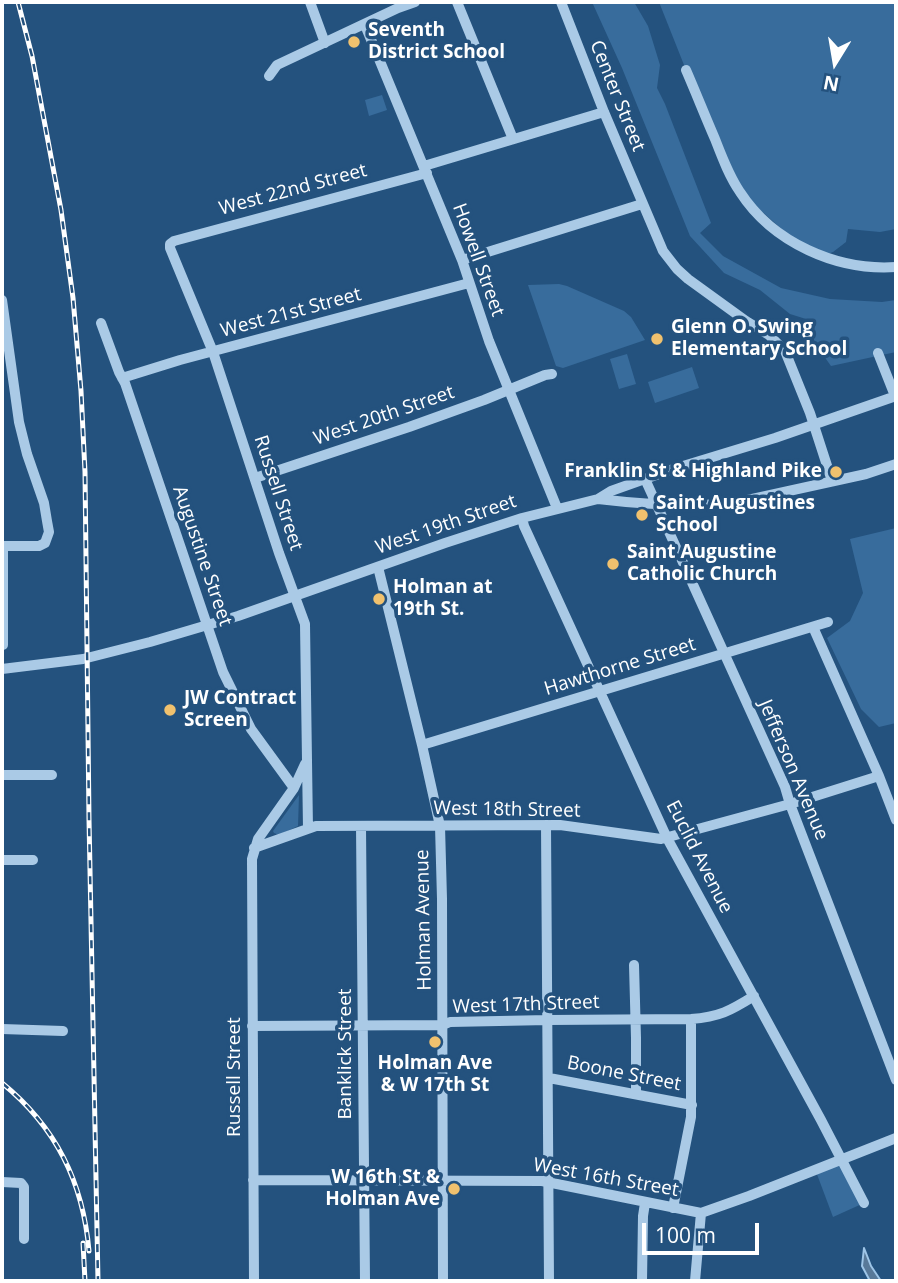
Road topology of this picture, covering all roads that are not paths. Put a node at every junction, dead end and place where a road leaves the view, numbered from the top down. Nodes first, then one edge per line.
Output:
1 (310, 2) edge
2 (457, 2) edge
3 (561, 2) edge
4 (408, 3) edge
5 (365, 25) junction
6 (325, 43) junction
7 (686, 70) dead end
8 (269, 76) dead end
9 (604, 112) junction
10 (513, 139) junction
11 (425, 169) junction
12 (642, 204) junction
13 (170, 244) joint
14 (462, 260) junction
15 (896, 267) edge
16 (469, 283) junction
17 (2, 300) edge
18 (101, 323) dead end
19 (213, 352) junction
20 (878, 353) dead end
21 (552, 374) dead end
22 (122, 378) junction
23 (509, 391) junction
24 (896, 396) edge
25 (814, 424) junction
26 (896, 464) edge
27 (255, 478) junction
28 (645, 479) junction
29 (832, 481) junction
30 (598, 499) junction
31 (656, 503) junction
32 (557, 508) junction
33 (522, 518) junction
34 (2, 546) edge
35 (378, 567) junction
36 (295, 596) junction
37 (828, 622) dead end
38 (207, 624) junction
39 (813, 627) junction
40 (3, 645) edge
41 (725, 653) junction
42 (2, 669) edge
43 (599, 691) junction
44 (422, 745) junction
45 (307, 761) junction
46 (2, 775) edge
47 (52, 775) dead end
48 (879, 776) junction
49 (294, 788) junction
50 (790, 804) junction
51 (896, 820) edge
52 (546, 825) junction
53 (361, 826) junction
54 (440, 826) junction
55 (308, 829) junction
56 (667, 838) junction
57 (254, 848) junction
58 (2, 860) edge
59 (33, 860) dead end
60 (634, 965) dead end
61 (754, 996) junction
62 (636, 1019) junction
63 (691, 1019) junction
64 (548, 1020) junction
65 (443, 1025) junction
66 (252, 1026) junction
67 (363, 1026) junction
68 (2, 1029) edge
69 (62, 1031) dead end
70 (549, 1078) junction
71 (896, 1080) edge
72 (636, 1094) junction
73 (692, 1105) junction
74 (896, 1138) edge
75 (841, 1159) junction
76 (253, 1180) junction
77 (443, 1180) junction
78 (364, 1181) junction
79 (2, 1182) edge
80 (549, 1182) junction
81 (645, 1203) junction
82 (864, 1203) dead end
83 (673, 1208) junction
84 (701, 1213) junction
85 (24, 1239) dead end
86 (254, 1281) edge
87 (365, 1281) edge
88 (443, 1281) edge
89 (549, 1281) edge
90 (642, 1281) edge
91 (695, 1281) edge

1 - 6 street
2 - 10 street
3 - 9 street, Center Street
4 - 5 street
5 - 6 street
5 - 11 street, Howell Street
6 - 8 street
7 - 15 street
9 - 10 street, West 22nd Street
9 - 12 street, Center Street
10 - 11 street, West 22nd Street
11 - 13 street, West 22nd Street
11 - 14 street, Howell Street
12 - 14 street
12 - 25 street, Center Street
13 - 19 street, Russell Street
14 - 16 street, Howell Street
16 - 19 street, West 21st Street
16 - 23 street, Howell Street
17 - 34 street
18 - 22 street, Augustine Street
19 - 22 street, West 21st Street
19 - 27 street, Russell Street
20 - 24 street
21 - 23 street, West 20th Street
22 - 38 street, Augustine Street
23 - 27 street, West 20th Street
23 - 32 street, Howell Street
24 - 25 street, West 19th Street
25 - 28 street, West 19th Street
25 - 29 street, Center Street
26 - 29 street
27 - 36 street, Russell Street
28 - 30 street, West 19th Street
28 - 31 street, Jefferson Avenue
29 - 31 street
30 - 31 street
30 - 32 street, West 19th Street
31 - 41 street, Jefferson Avenue
32 - 33 street, West 19th Street
33 - 35 street, West 19th Street
33 - 43 street, Euclid Avenue
34 - 40 street
35 - 36 street, West 19th Street
35 - 44 street, Holman Avenue
36 - 38 street, West 19th Street
36 - 45 street, Russell Street
37 - 39 street, Hawthorne Street
38 - 42 street, West 19th Street
38 - 49 street, Augustine Street
39 - 41 street, Hawthorne Street
39 - 48 street
41 - 43 street, Hawthorne Street
41 - 50 street, Jefferson Avenue
43 - 44 street, Hawthorne Street
43 - 56 street, Euclid Avenue
44 - 54 street, Holman Avenue
45 - 49 street, Russell Street
45 - 55 street, Russell Street
46 - 47 street
48 - 50 street, West 18th Street
48 - 51 street
49 - 57 street, Russell Street
50 - 56 street, West 18th Street
50 - 71 street, Jefferson Avenue
52 - 54 street, West 18th Street
52 - 56 street, West 18th Street
52 - 64 street
53 - 54 street, West 18th Street
53 - 55 street, West 18th Street
53 - 67 street, Banklick Street
54 - 65 street, Holman Avenue
55 - 57 street, West 18th Street
56 - 61 street, Euclid Avenue
57 - 66 street, Russell Street
58 - 59 street
60 - 62 street
61 - 63 street, West 17th Street
61 - 75 street, Euclid Avenue
62 - 63 street, West 17th Street
62 - 64 street, West 17th Street
62 - 72 street
63 - 73 street
64 - 65 street, West 17th Street
64 - 70 street
65 - 67 street, West 17th Street
65 - 77 street, Holman Avenue
66 - 67 street, West 17th Street
66 - 76 street, Russell Street
67 - 78 street, Banklick Street
68 - 69 street
70 - 72 street, Boone Street
70 - 80 street
72 - 73 street, Boone Street
73 - 83 street
74 - 75 street, West 16th Street
75 - 82 street, Euclid Avenue
75 - 84 street, West 16th Street
76 - 78 street, West 16th Street
76 - 86 street, Russell Street
77 - 78 street, West 16th Street
77 - 80 street, West 16th Street
77 - 88 street, Holman Avenue
78 - 87 street, Banklick Street
79 - 85 street
80 - 81 street, West 16th Street
80 - 89 street
81 - 83 street, West 16th Street
81 - 90 street
83 - 84 street, West 16th Street
84 - 91 street

